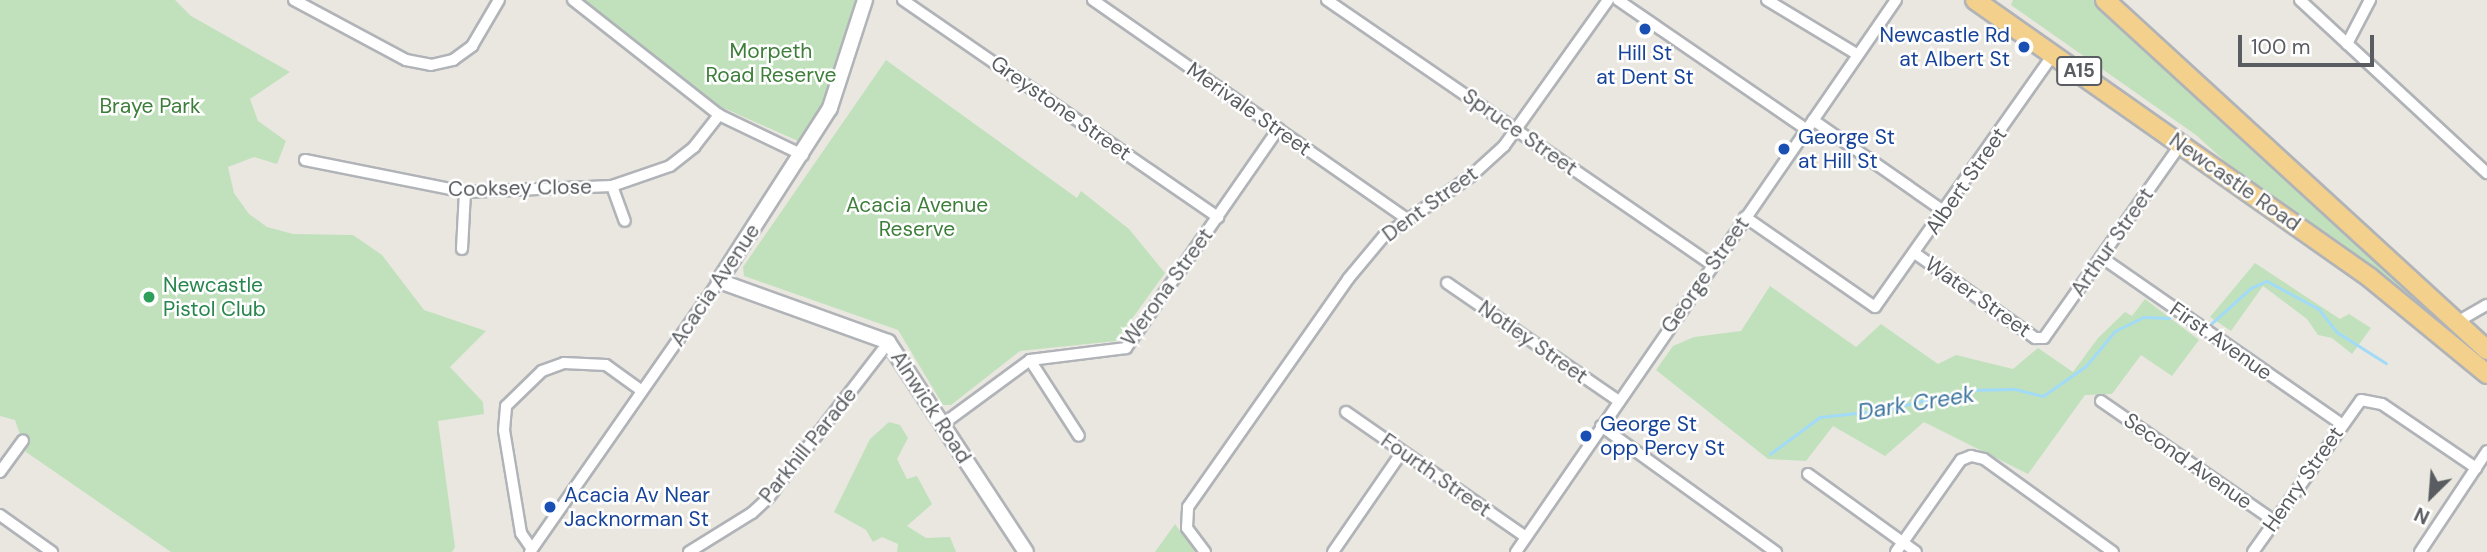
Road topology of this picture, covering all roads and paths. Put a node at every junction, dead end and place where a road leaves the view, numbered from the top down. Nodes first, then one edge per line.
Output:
1 (294, 0) edge
2 (499, 0) edge
3 (573, 0) edge
4 (865, 0) edge
5 (904, 0) edge
6 (1093, 0) edge
7 (1327, 0) edge
8 (1608, 0) edge
9 (1618, 0) edge
10 (1767, 0) edge
11 (1896, 0) edge
12 (1975, 0) edge
13 (2105, 0) edge
14 (2300, 0) edge
15 (2370, 0) edge
16 (2347, 44) junction
17 (2054, 53) junction
18 (1858, 55) junction
19 (719, 116) junction
20 (1813, 120) junction
21 (1278, 129) junction
22 (1807, 130) junction
23 (1517, 131) junction
24 (2181, 144) junction
25 (804, 155) junction
26 (305, 160) dead end
27 (2487, 173) edge
28 (612, 186) junction
29 (465, 192) junction
30 (1945, 212) junction
31 (1218, 216) junction
32 (1745, 217) junction
33 (1406, 218) junction
34 (625, 221) dead end
35 (462, 249) dead end
36 (1916, 254) junction
37 (2101, 257) junction
38 (1712, 265) junction
39 (719, 281) junction
40 (1447, 283) dead end
41 (2487, 305) edge
42 (2456, 322) junction
43 (2443, 334) junction
44 (2041, 339) joint
45 (2487, 350) edge
46 (882, 351) dead end
47 (1030, 360) junction
48 (2487, 374) edge
49 (642, 391) junction
50 (1619, 401) junction
51 (2101, 401) dead end
52 (1346, 412) dead end
53 (943, 424) junction
54 (2341, 424) junction
55 (1601, 426) junction
56 (1079, 436) dead end
57 (23, 440) dead end
58 (2487, 451) edge
59 (1402, 452) junction
60 (2476, 468) junction
61 (0, 472) edge
62 (1808, 474) dead end
63 (0, 515) edge
64 (2274, 522) junction
65 (1526, 537) junction
66 (1903, 542) junction
67 (531, 550) edge
68 (52, 552) edge
69 (689, 552) edge
70 (1026, 552) edge
71 (1205, 552) edge
72 (1333, 552) edge
73 (1516, 552) edge
74 (1776, 552) edge
75 (1896, 552) edge
76 (1916, 552) edge
77 (2113, 552) edge
78 (2253, 552) edge
79 (2420, 552) edge

1 - 2 street
3 - 19 street
4 - 25 street, Acacia Avenue
5 - 31 street, Greystone Street
6 - 21 street, Merivale Street
7 - 23 street, Spruce Street
8 - 23 street, Dent Street
9 - 22 street
10 - 18 street
11 - 18 street, George Street
12 - 17 highway, Newcastle Road / A15
13 - 42 highway, Newcastle Road
14 - 16 street
15 - 16 street
16 - 27 street
17 - 24 highway, Newcastle Road / A15
17 - 30 street, Albert Street
18 - 20 street, George Street
19 - 25 street
19 - 28 street, Cooksey Close
20 - 22 street, George Street
20 - 30 street
21 - 31 street, Werona Street
21 - 33 street, Merivale Street
22 - 32 street, George Street
23 - 33 street, Dent Street
23 - 38 street, Spruce Street
24 - 37 street, Arthur Street
24 - 43 highway, Newcastle Road / A15
25 - 39 street, Acacia Avenue
26 - 29 street, Cooksey Close
28 - 29 street, Cooksey Close
28 - 34 street, Cooksey Close
29 - 35 street
30 - 36 street, Albert Street
31 - 47 street, Werona Street
32 - 36 street, Albert Street
32 - 38 street, George Street
33 - 71 street, Dent Street
36 - 44 street, Water Street
37 - 44 street, Arthur Street
37 - 54 street, First Avenue
38 - 50 street, George Street
39 - 49 street, Acacia Avenue
39 - 53 street, Alnwick Road
40 - 50 street, Notley Street
41 - 42 street
42 - 43 highway
42 - 45 highway, Newcastle Road
43 - 48 highway, Newcastle Road / A15
46 - 69 street, Parkhill Parade
47 - 53 street, Werona Street
47 - 56 street
49 - 67 street, Acacia Avenue
49 - 67 street
50 - 55 street, George Street
51 - 64 street, Second Avenue
52 - 59 street, Fourth Street
53 - 70 street, Alnwick Road
54 - 60 street, Henry Street
54 - 64 street, Henry Street
55 - 65 street, George Street
55 - 74 street
57 - 61 street
58 - 60 street
59 - 65 street, Fourth Street
59 - 72 street
60 - 79 street
62 - 66 street
63 - 68 street
64 - 78 street, Henry Street
65 - 73 street, George Street
66 - 75 street
66 - 76 street
66 - 77 street

